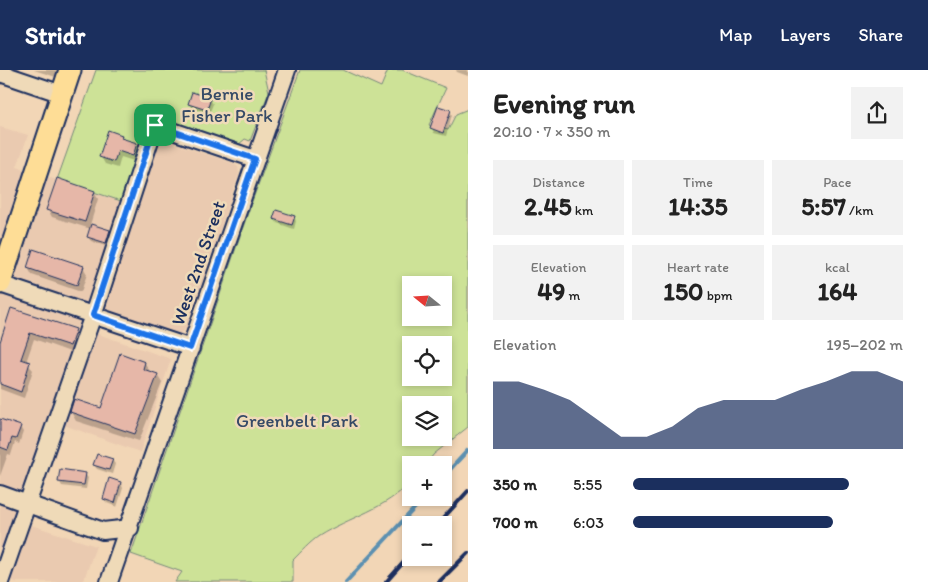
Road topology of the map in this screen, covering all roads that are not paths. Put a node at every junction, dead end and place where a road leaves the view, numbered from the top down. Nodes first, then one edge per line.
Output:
1 (70, 70) edge
2 (287, 70) edge
3 (0, 73) edge
4 (62, 94) junction
5 (255, 159) junction
6 (0, 283) edge
7 (93, 315) junction
8 (190, 348) junction
9 (0, 494) edge
10 (27, 503) junction
11 (130, 528) junction
12 (0, 582) edge
13 (109, 582) edge

1 - 4 main road
2 - 5 street, West 2nd Street
3 - 4 street
4 - 6 main road
5 - 7 street
5 - 8 street, West 2nd Street
6 - 7 street
7 - 8 street
7 - 10 street
8 - 11 street, West 2nd Street
9 - 10 street
10 - 11 street
10 - 12 street
11 - 13 street, West 2nd Street

